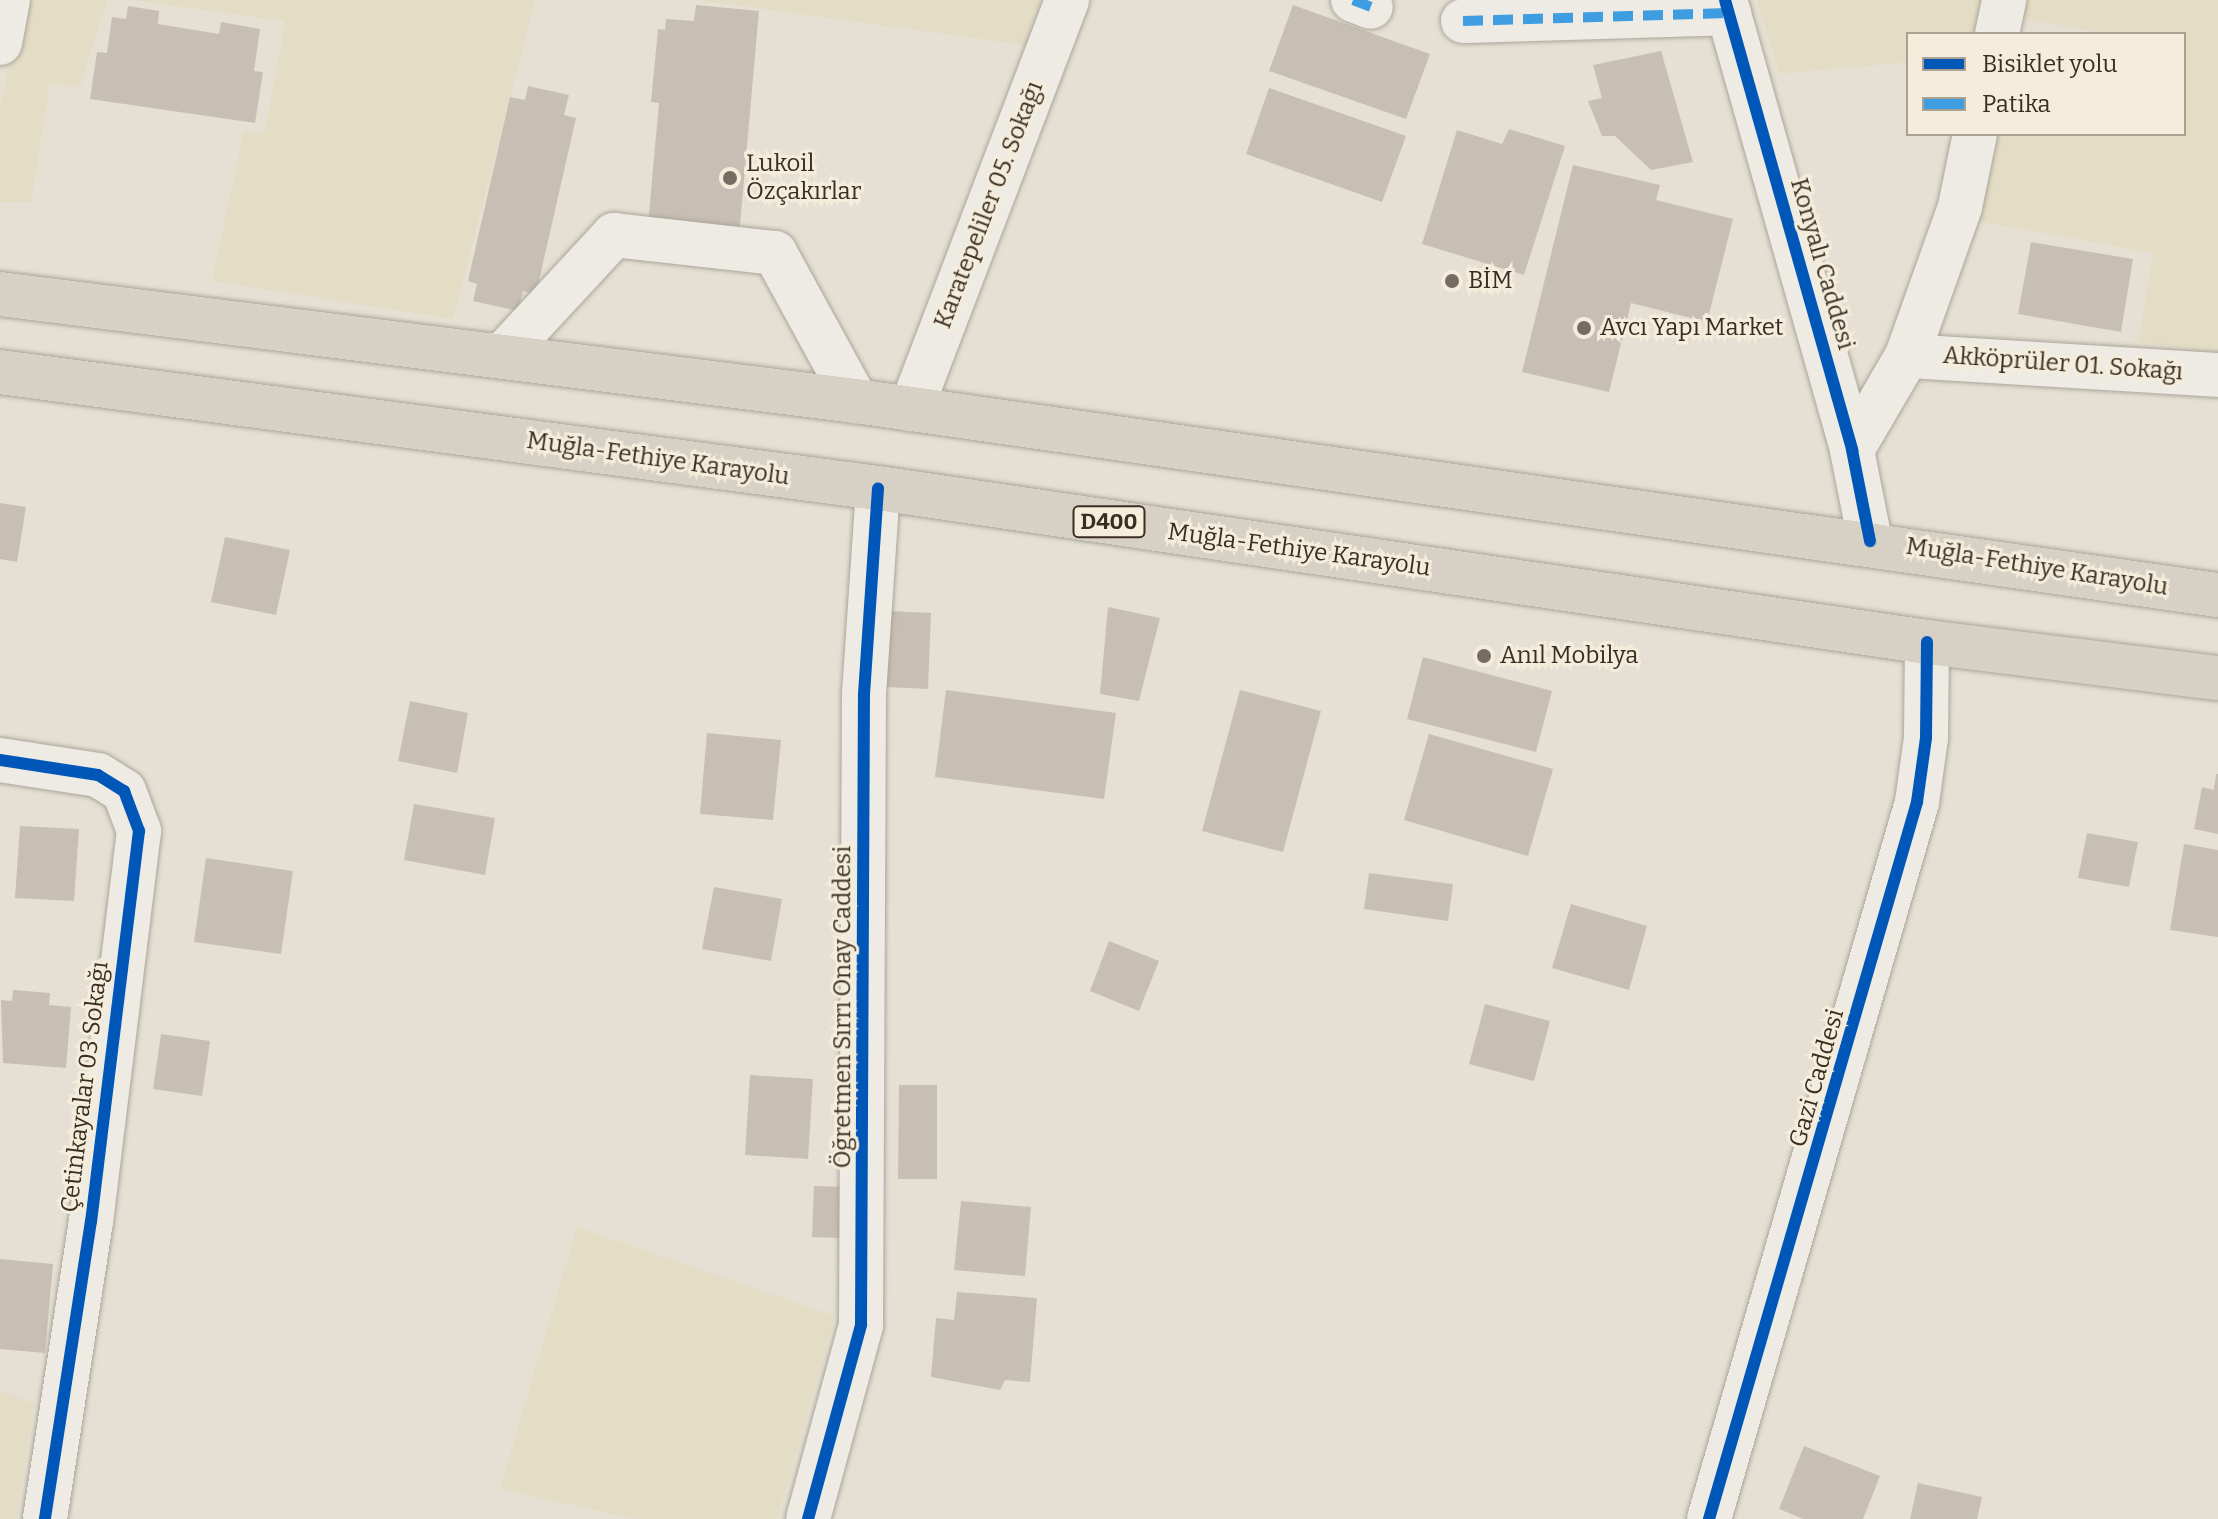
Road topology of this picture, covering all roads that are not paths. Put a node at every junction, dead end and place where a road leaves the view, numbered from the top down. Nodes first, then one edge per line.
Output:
1 (8, 0) edge
2 (1067, 0) edge
3 (2004, 0) edge
4 (1727, 6) edge
5 (1463, 21) dead end
6 (1997, 32) edge
7 (0, 43) edge
8 (1975, 136) edge
9 (0, 294) edge
10 (502, 356) junction
11 (1907, 356) junction
12 (0, 372) edge
13 (2218, 375) edge
14 (856, 401) junction
15 (911, 409) junction
16 (1852, 450) junction
17 (878, 488) junction
18 (1870, 541) junction
19 (2218, 595) edge
20 (1927, 642) junction
21 (2218, 678) edge
22 (0, 760) edge
23 (45, 1519) edge
24 (808, 1519) edge
25 (1709, 1519) edge

1 - 7 street
2 - 15 street, Karatepeliler 05. Sokağı
3 - 6 street
4 - 5 street
4 - 16 street, Konyalı Caddesi
8 - 11 street
9 - 10 highway, Muğla-Fethiye Karayolu
10 - 14 highway, Muğla-Fethiye Karayolu
10 - 14 street
11 - 13 street, Akköprüler 01. Sokağı
11 - 16 street
12 - 17 highway, Muğla-Fethiye Karayolu / D400
14 - 15 highway, Muğla-Fethiye Karayolu
15 - 18 highway, Muğla-Fethiye Karayolu
16 - 18 street, Konyalı Caddesi
17 - 20 highway, Muğla-Fethiye Karayolu / D400
17 - 24 street, Öğretmen Sırrı Onay Caddesi
18 - 19 highway, Muğla-Fethiye Karayolu
20 - 21 highway, Muğla-Fethiye Karayolu / D400
20 - 25 street, Gazi Caddesi
22 - 23 street, Çetinkayalar 03 Sokağı

